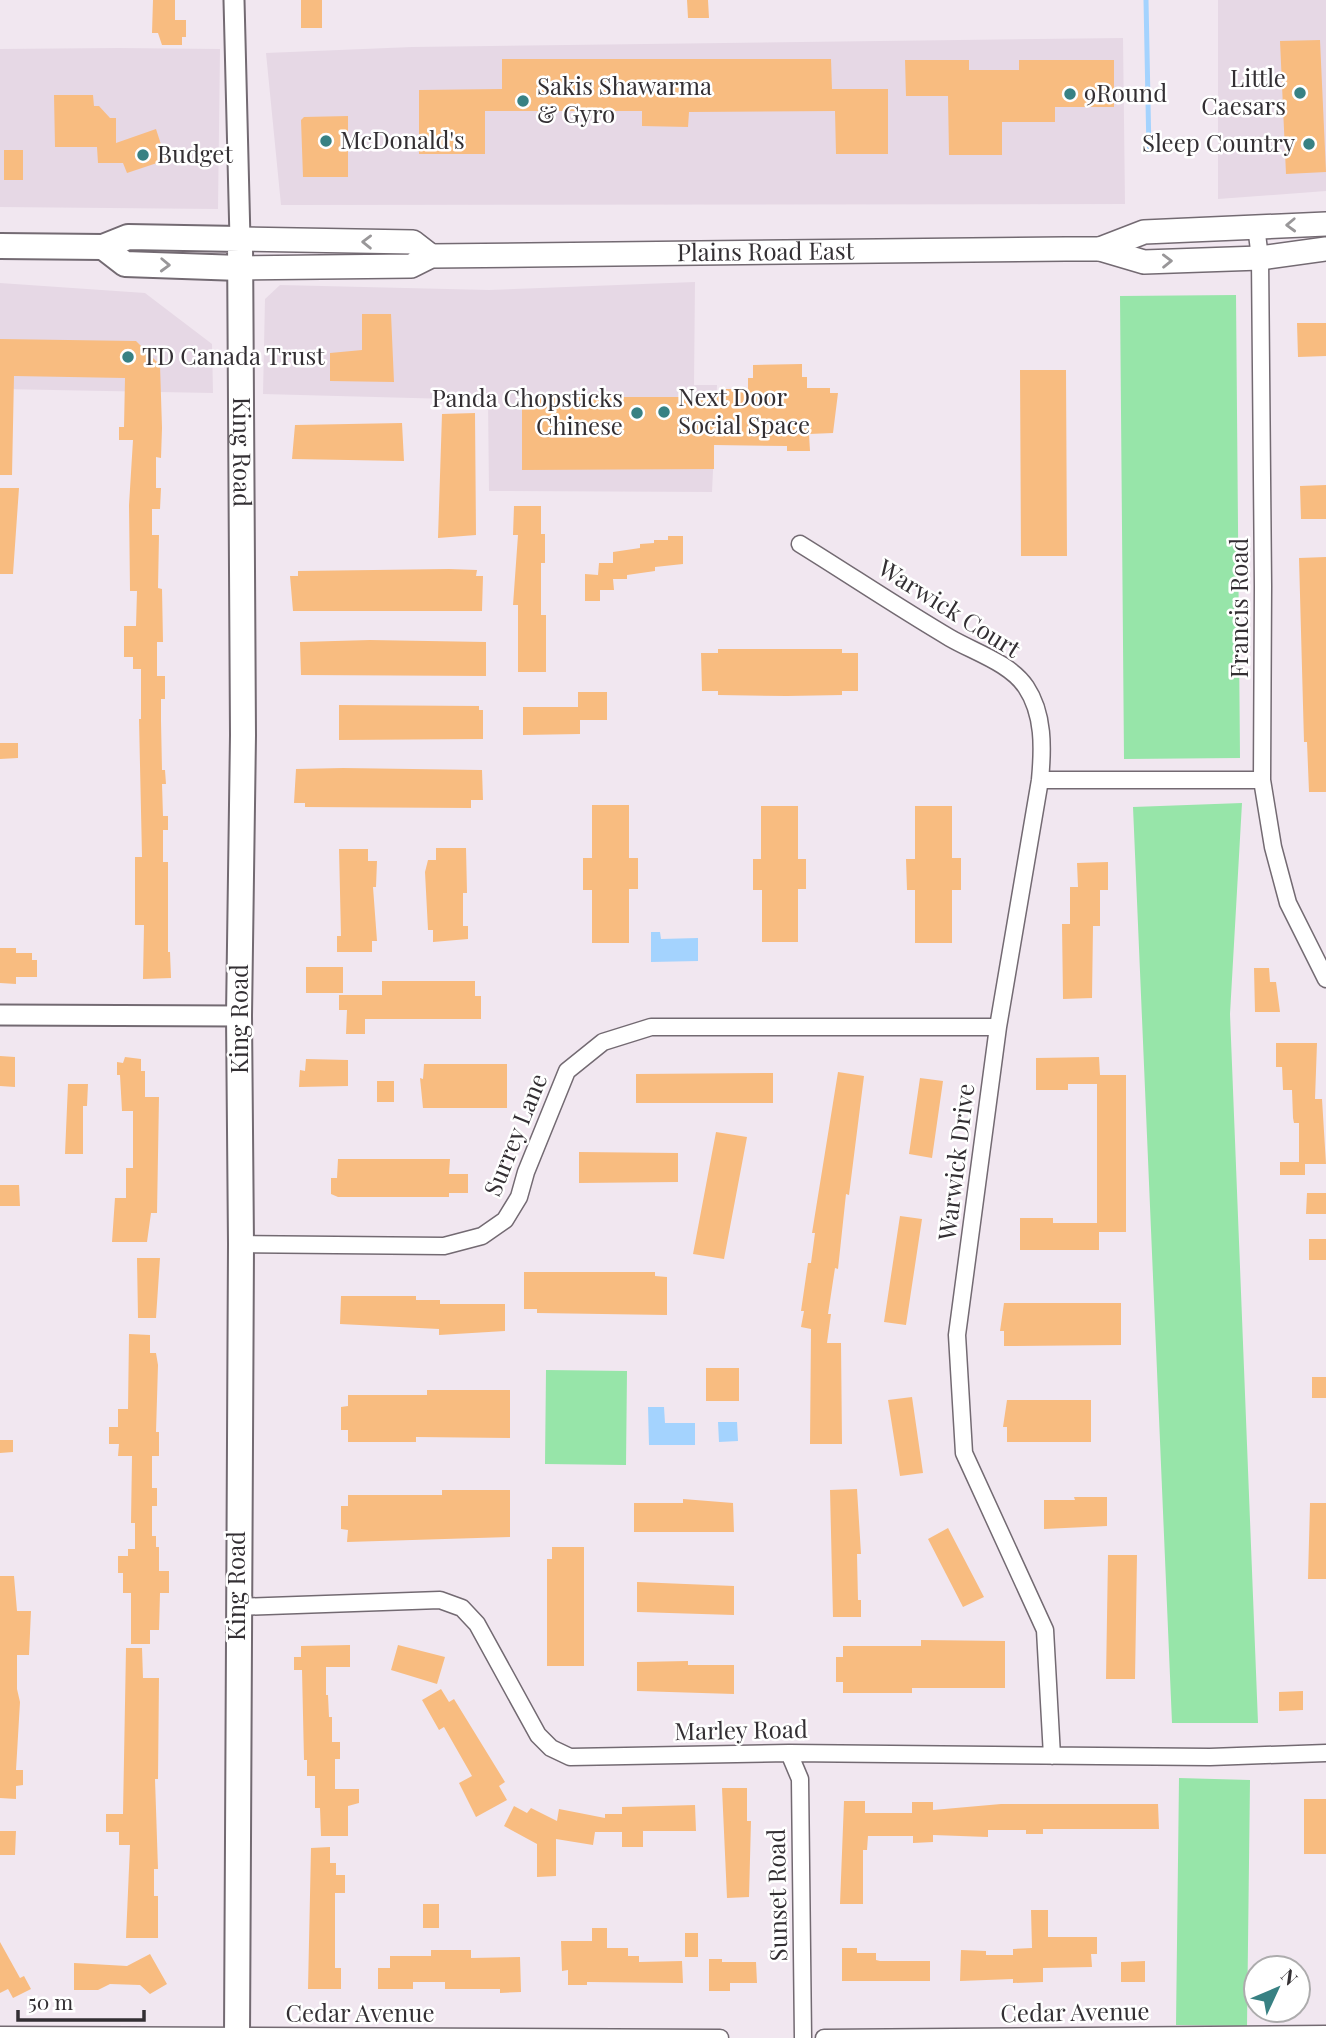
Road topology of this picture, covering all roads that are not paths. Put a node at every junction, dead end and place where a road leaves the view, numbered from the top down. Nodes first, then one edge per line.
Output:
1 (234, 0) edge
2 (1326, 224) edge
3 (1256, 226) junction
4 (240, 239) junction
5 (0, 246) edge
6 (103, 247) junction
7 (1100, 249) junction
8 (1326, 249) edge
9 (431, 256) junction
10 (1260, 258) junction
11 (240, 268) junction
12 (800, 544) dead end
13 (1262, 779) junction
14 (1040, 780) junction
15 (1326, 979) edge
16 (0, 1015) edge
17 (239, 1016) junction
18 (998, 1027) junction
19 (241, 1244) junction
20 (237, 1607) junction
21 (789, 1753) junction
22 (1326, 1753) edge
23 (1052, 1756) junction
24 (1326, 2034) edge
25 (0, 2035) edge
26 (237, 2037) edge
27 (720, 2038) edge
28 (803, 2038) edge
29 (824, 2038) edge

1 - 4 street, King Road
2 -> 3 main road, Plains Road East
3 - 7 main road, Plains Road East
3 - 10 street, Francis Road
4 - 6 main road, Plains Road East
9 -> 4 main road, Plains Road East
4 - 11 main road, King Road
5 - 6 main road, Plains Road East
6 -> 11 main road, Plains Road East
7 - 9 main road, Plains Road East
7 -> 10 main road, Plains Road East
8 - 10 main road, Plains Road East
9 - 11 main road, Plains Road East
10 - 13 street, Francis Road
11 - 17 main road, King Road
12 - 14 street, Warwick Court
13 - 14 street
13 - 15 street, Francis Road
14 - 18 street, Warwick Drive
16 - 17 street
17 - 19 main road, King Road
18 - 19 street, Surrey Lane
18 - 23 street, Warwick Drive
19 - 20 main road, King Road
20 - 21 street, Marley Road
20 - 26 main road, King Road
21 - 23 street, Marley Road
21 - 28 street, Sunset Road
22 - 23 street, Marley Road
24 - 29 street, Cedar Avenue
25 - 26 street, Cedar Avenue
26 - 27 street, Cedar Avenue

